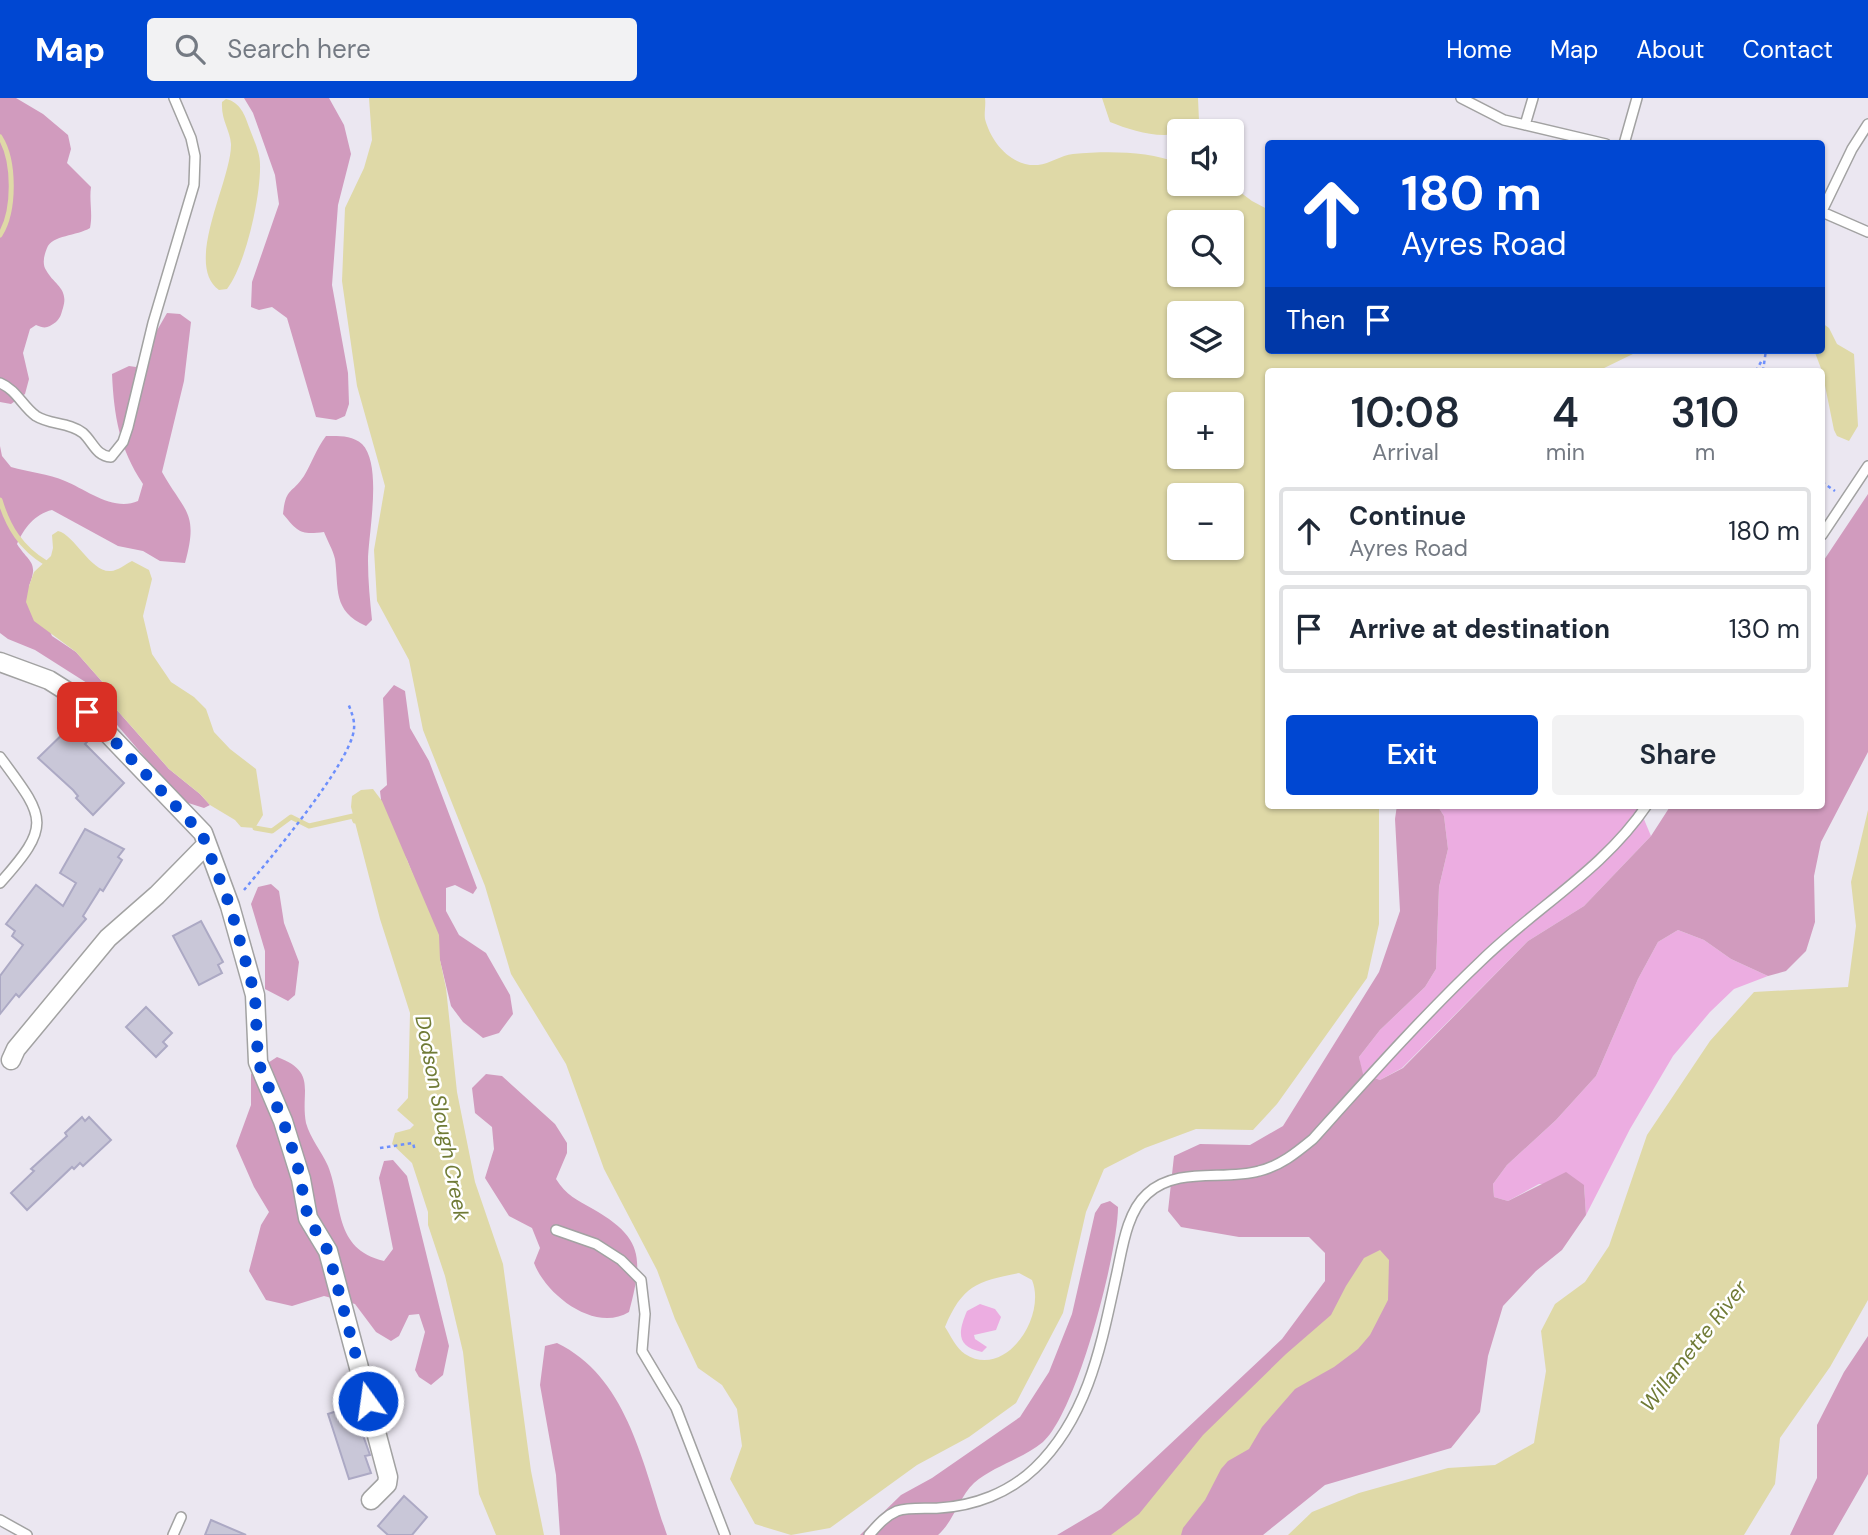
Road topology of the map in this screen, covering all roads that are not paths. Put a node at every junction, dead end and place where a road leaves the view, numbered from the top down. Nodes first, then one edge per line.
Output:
1 (174, 98) edge
2 (1461, 98) edge
3 (1533, 98) edge
4 (1637, 98) edge
5 (1868, 124) edge
6 (1525, 125) junction
7 (1589, 140) edge
8 (1625, 140) edge
9 (1825, 206) edge
10 (1825, 213) edge
11 (1868, 232) edge
12 (3, 384) edge
13 (1868, 466) edge
14 (1825, 531) edge
15 (0, 662) edge
16 (0, 757) edge
17 (1644, 809) edge
18 (206, 844) junction
19 (0, 883) edge
20 (11, 1060) dead end
21 (556, 1230) dead end
22 (371, 1500) dead end
23 (181, 1517) dead end
24 (0, 1520) edge
25 (21, 1534) edge
26 (173, 1535) edge
27 (725, 1535) edge
28 (869, 1535) edge

1 - 12 lane
2 - 6 lane
3 - 6 lane
4 - 8 lane
5 - 9 lane
6 - 7 lane
10 - 11 lane
13 - 14 lane
15 - 18 street
16 - 19 lane
17 - 28 lane
18 - 20 street
18 - 22 street
21 - 27 lane
23 - 26 lane
24 - 25 lane

